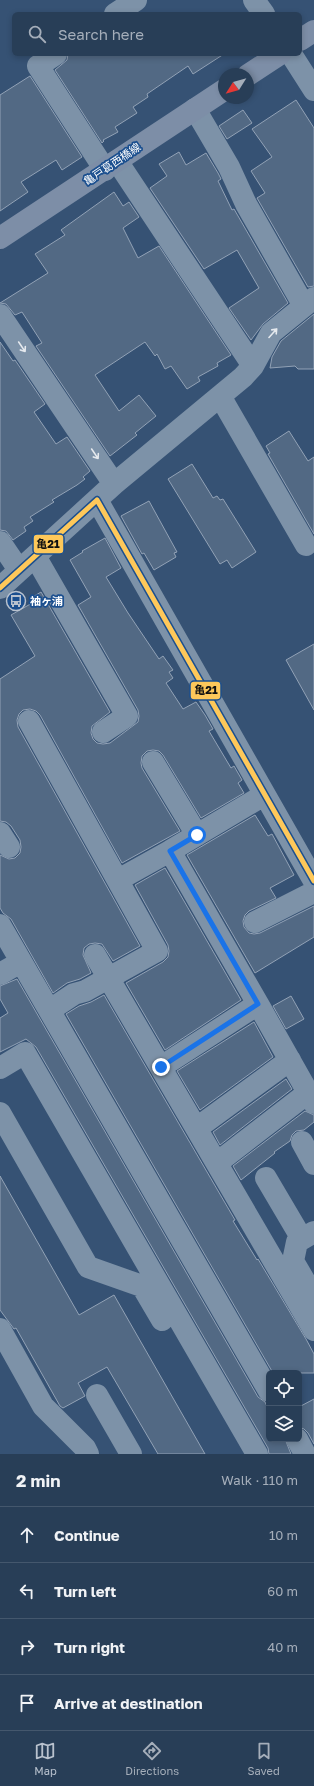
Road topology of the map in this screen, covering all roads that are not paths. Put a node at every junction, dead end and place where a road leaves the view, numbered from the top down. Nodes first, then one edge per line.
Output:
1 (136, 0) edge
2 (254, 0) edge
3 (118, 12) edge
4 (263, 12) edge
5 (314, 31) edge
6 (302, 39) edge
7 (53, 56) edge
8 (277, 56) edge
9 (292, 56) edge
10 (254, 71) edge
11 (314, 90) edge
12 (218, 94) edge
13 (195, 109) junction
14 (111, 165) junction
15 (0, 238) edge
16 (309, 302) edge
17 (0, 315) edge
18 (253, 366) junction
19 (220, 396) junction
20 (114, 484) junction
21 (97, 500) junction
22 (0, 542) edge
23 (306, 546) dead end
24 (27, 563) junction
25 (0, 588) edge
26 (29, 721) dead end
27 (102, 732) dead end
28 (153, 762) dead end
29 (264, 795) junction
30 (197, 835) junction
31 (170, 851) junction
32 (118, 880) junction
33 (314, 881) edge
34 (314, 892) edge
35 (255, 922) dead end
36 (0, 925) edge
37 (95, 954) dead end
38 (21, 962) junction
39 (0, 974) edge
40 (109, 977) junction
41 (258, 1004) junction
42 (50, 1010) junction
43 (290, 1060) junction
44 (161, 1067) junction
45 (0, 1068) edge
46 (311, 1097) edge
47 (0, 1113) edge
48 (197, 1128) junction
49 (302, 1142) dead end
50 (217, 1163) junction
51 (314, 1164) edge
52 (266, 1178) dead end
53 (308, 1236) edge
54 (314, 1297) edge
55 (0, 1329) edge
56 (314, 1330) edge
57 (266, 1386) edge
58 (97, 1395) dead end
59 (299, 1442) edge
60 (88, 1454) edge
61 (131, 1454) edge
62 (241, 1454) edge
63 (257, 1454) edge
64 (305, 1454) edge

1 - 3 street
2 - 4 street
5 - 6 main road
7 - 14 street
8 - 10 main road
9 - 11 street
12 - 13 main road, 亀戸葛西橋線
13 - 14 main road, 亀戸葛西橋線
13 - 16 street
14 - 15 main road, 亀戸葛西橋線
14 - 18 street
18 -> 16 street
17 -> 20 street
18 - 19 street
19 - 20 street
19 - 23 street
20 - 21 street
21 - 24 street
21 - 29 street
22 - 24 street
24 - 25 street
24 - 27 street
26 - 32 street
28 - 30 street
29 - 30 street
29 - 33 street
30 - 31 street
31 - 32 street
31 - 41 street
32 - 40 street
34 - 35 street
36 - 38 street
37 - 40 street
38 - 39 street
38 - 42 street
40 - 42 street
40 - 44 street
41 - 43 street
41 - 44 street
42 - 57 street
43 - 46 street
43 - 48 street
44 - 48 street
45 - 63 street
46 - 50 street
47 - 62 street
48 - 50 street
49 - 51 street
50 - 56 street
52 - 53 street
53 - 54 street
55 - 60 street
58 - 61 street
59 - 64 street

